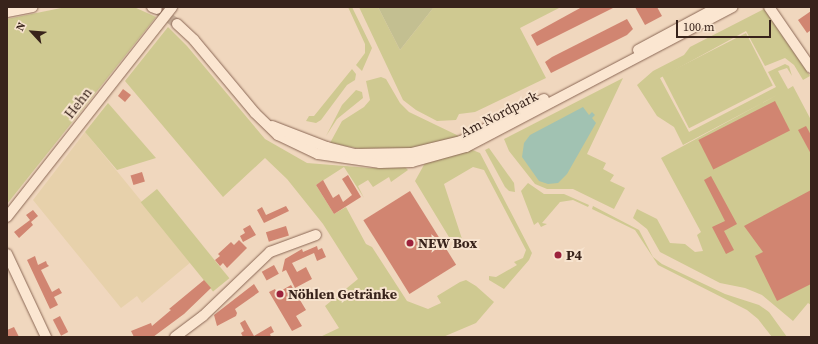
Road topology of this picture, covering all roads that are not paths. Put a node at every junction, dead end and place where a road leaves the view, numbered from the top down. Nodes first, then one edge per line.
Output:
1 (33, 7) edge
2 (172, 7) edge
3 (718, 7) edge
4 (733, 7) edge
5 (769, 7) edge
6 (7, 12) edge
7 (176, 24) tunnel mouth
8 (811, 68) edge
9 (267, 124) junction
10 (7, 217) edge
11 (316, 235) dead end
12 (7, 254) edge
13 (46, 337) edge
14 (175, 337) edge

1 - 6 street
2 - 10 street, Hehn
3 - 9 street, Am Nordpark
4 - 9 street, Am Nordpark
5 - 8 street
7 - 9 street, Am Nordpark
11 - 14 street
12 - 13 street

